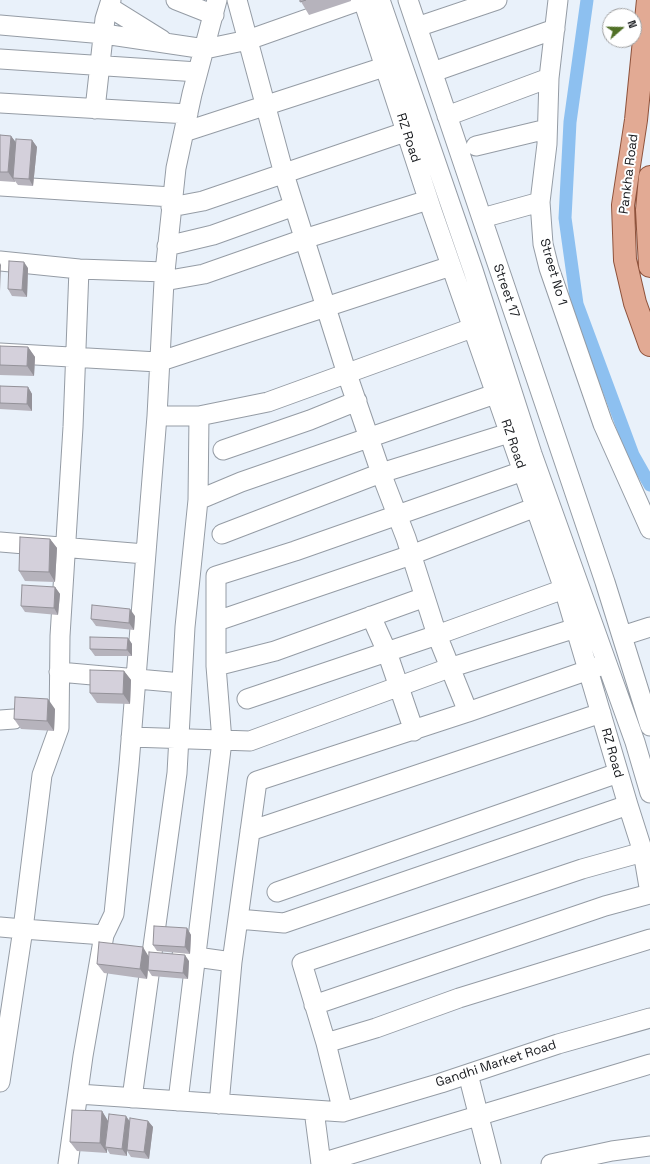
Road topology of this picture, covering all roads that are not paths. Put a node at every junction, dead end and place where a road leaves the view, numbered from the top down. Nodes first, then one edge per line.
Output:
1 (176, 0) edge
2 (237, 0) edge
3 (362, 0) edge
4 (380, 0) edge
5 (408, 0) edge
6 (498, 0) edge
7 (558, 0) edge
8 (648, 0) edge
9 (110, 3) edge
10 (215, 7) edge
11 (0, 25) edge
12 (417, 27) junction
13 (555, 29) junction
14 (104, 34) junction
15 (248, 40) junction
16 (167, 43) junction
17 (205, 49) junction
18 (0, 59) edge
19 (100, 65) junction
20 (384, 67) junction
21 (198, 72) junction
22 (433, 72) junction
23 (550, 78) junction
24 (0, 103) edge
25 (266, 105) junction
26 (95, 109) junction
27 (447, 116) junction
28 (186, 123) junction
29 (547, 129) junction
30 (405, 132) junction
31 (476, 146) dead end
32 (284, 174) junction
33 (650, 177) edge
34 (0, 186) edge
35 (428, 200) junction
36 (172, 202) junction
37 (540, 202) junction
38 (294, 206) junction
39 (482, 218) junction
40 (304, 239) junction
41 (167, 246) junction
42 (0, 261) edge
43 (451, 266) junction
44 (650, 266) edge
45 (79, 269) junction
46 (164, 277) junction
47 (326, 308) junction
48 (472, 328) junction
49 (650, 345) edge
50 (0, 353) edge
51 (76, 356) junction
52 (158, 362) junction
53 (347, 374) junction
54 (504, 393) junction
55 (357, 402) junction
56 (157, 416) junction
57 (199, 416) junction
58 (509, 432) junction
59 (370, 437) junction
60 (223, 450) dead end
61 (523, 471) junction
62 (381, 473) junction
63 (198, 500) junction
64 (536, 507) junction
65 (397, 514) junction
66 (650, 528) edge
67 (222, 534) dead end
68 (0, 542) edge
69 (66, 548) junction
70 (145, 554) junction
71 (411, 555) junction
72 (564, 589) junction
73 (425, 597) junction
74 (371, 616) junction
75 (217, 621) junction
76 (650, 627) edge
77 (576, 628) junction
78 (437, 635) junction
79 (622, 636) junction
80 (387, 652) junction
81 (628, 656) junction
82 (606, 663) junction
83 (216, 666) junction
84 (449, 668) junction
85 (588, 670) junction
86 (59, 672) junction
87 (136, 679) junction
88 (182, 683) junction
89 (399, 686) junction
90 (247, 700) dead end
91 (468, 712) junction
92 (601, 713) junction
93 (650, 726) edge
94 (414, 731) junction
95 (131, 737) junction
96 (179, 738) junction
97 (642, 740) edge
98 (222, 741) junction
99 (611, 749) junction
100 (618, 773) junction
101 (650, 793) edge
102 (628, 805) junction
103 (250, 831) junction
104 (643, 852) junction
105 (277, 892) dead end
106 (650, 893) edge
107 (238, 919) junction
108 (0, 927) edge
109 (23, 929) junction
110 (650, 939) edge
111 (108, 943) junction
112 (145, 952) junction
113 (196, 956) junction
114 (232, 962) junction
115 (314, 1005) junction
116 (650, 1018) edge
117 (326, 1043) junction
118 (650, 1064) edge
119 (468, 1074) junction
120 (0, 1082) edge
121 (78, 1094) junction
122 (132, 1098) junction
123 (178, 1101) junction
124 (219, 1104) junction
125 (314, 1110) junction
126 (342, 1112) junction
127 (479, 1116) junction
128 (650, 1146) edge
129 (68, 1164) edge
130 (321, 1164) edge
131 (491, 1164) edge
132 (551, 1164) edge

1 - 10 street
2 - 15 street
3 - 15 street
3 - 20 street, RZ Road
4 - 54 street
5 - 12 street, Street 17
6 - 12 street
7 - 13 street, Street No 1
8 - 49 main road, Pankha Road
9 - 14 street
9 - 16 street
10 - 17 street
11 - 14 street
12 - 22 street, Street 17
13 - 22 street
13 - 23 street, Street No 1
14 - 16 street
14 - 19 street
15 - 17 street
15 - 25 street
16 - 17 street
17 - 21 street
18 - 19 street
19 - 21 street
19 - 26 street
20 - 25 street
20 - 30 street, RZ Road
21 - 28 street
22 - 27 street, Street 17
23 - 27 street
23 - 29 street, Street No 1
24 - 26 street
25 - 28 street
25 - 32 street
26 - 28 street
27 - 39 street, Street 17
28 - 36 street
29 - 31 street
29 - 37 street, Street No 1
30 - 32 street
30 - 35 street, RZ Road
32 - 36 street
32 - 38 street
33 - 44 main road, Pankha Road
34 - 36 street
35 - 40 street
35 - 43 street, RZ Road
36 - 41 street
37 - 39 street
37 - 66 street, Street No 1
38 - 40 street
38 - 41 street
39 - 79 street, Street 17
40 - 46 street
40 - 47 street
41 - 46 street
42 - 45 street
43 - 47 street
43 - 48 street, RZ Road
45 - 46 street
45 - 51 street
46 - 52 street
47 - 52 street
47 - 53 street
48 - 53 street
48 - 54 street, RZ Road
50 - 51 street
51 - 52 street
51 - 69 street
52 - 56 street
53 - 55 street
53 - 57 street
54 - 58 street, RZ Road
54 - 59 street
54 - 82 street
55 - 59 street
55 - 60 street
56 - 57 street
56 - 70 street
57 - 63 street
58 - 61 street, RZ Road
58 - 62 street
59 - 62 street
59 - 63 street
61 - 64 street, RZ Road
61 - 65 street
62 - 65 street
62 - 67 street
63 - 88 street
64 - 71 street
64 - 72 street, RZ Road
65 - 71 street
65 - 75 street
68 - 69 street
69 - 70 street
69 - 86 street
70 - 87 street
71 - 73 street
71 - 75 street
72 - 77 street, RZ Road
72 - 78 street
73 - 74 street
73 - 78 street
74 - 80 street
74 - 83 street
75 - 83 street
76 - 79 street
77 - 84 street
77 - 85 street, RZ Road
78 - 80 street
78 - 84 street
79 - 81 street, Street 17
80 - 89 street
80 - 90 street
81 - 82 street
81 - 93 street, Street 17
82 - 85 street
82 - 97 street
83 - 98 street
84 - 89 street
84 - 91 street
85 - 91 street
85 - 92 street, RZ Road
86 - 87 street
86 - 109 street
87 - 88 street
87 - 95 street
88 - 96 street
89 - 94 street
89 - 98 street
91 - 94 street
92 - 99 street, RZ Road
92 - 103 street
94 - 103 street
95 - 96 street
95 - 111 street
96 - 98 street
96 - 112 street
97 - 99 street
97 - 101 street
98 - 113 street
99 - 100 street, RZ Road
100 - 102 street, RZ Road
100 - 105 street
102 - 104 street, RZ Road
102 - 107 street
103 - 107 street
104 - 106 street, RZ Road
104 - 115 street
106 - 115 street
107 - 114 street
108 - 109 street
109 - 111 street
109 - 120 street
110 - 117 street
111 - 121 street
112 - 113 street
112 - 122 street
113 - 114 street
113 - 123 street
114 - 124 street
115 - 117 street
116 - 119 street, Gandhi Market Road
117 - 126 street
118 - 127 street
119 - 126 street, Gandhi Market Road
119 - 127 street
121 - 122 street
121 - 129 street
122 - 123 street
123 - 124 street
124 - 125 street
125 - 126 street
125 - 130 street
127 - 130 street
127 - 131 street
128 - 132 street

